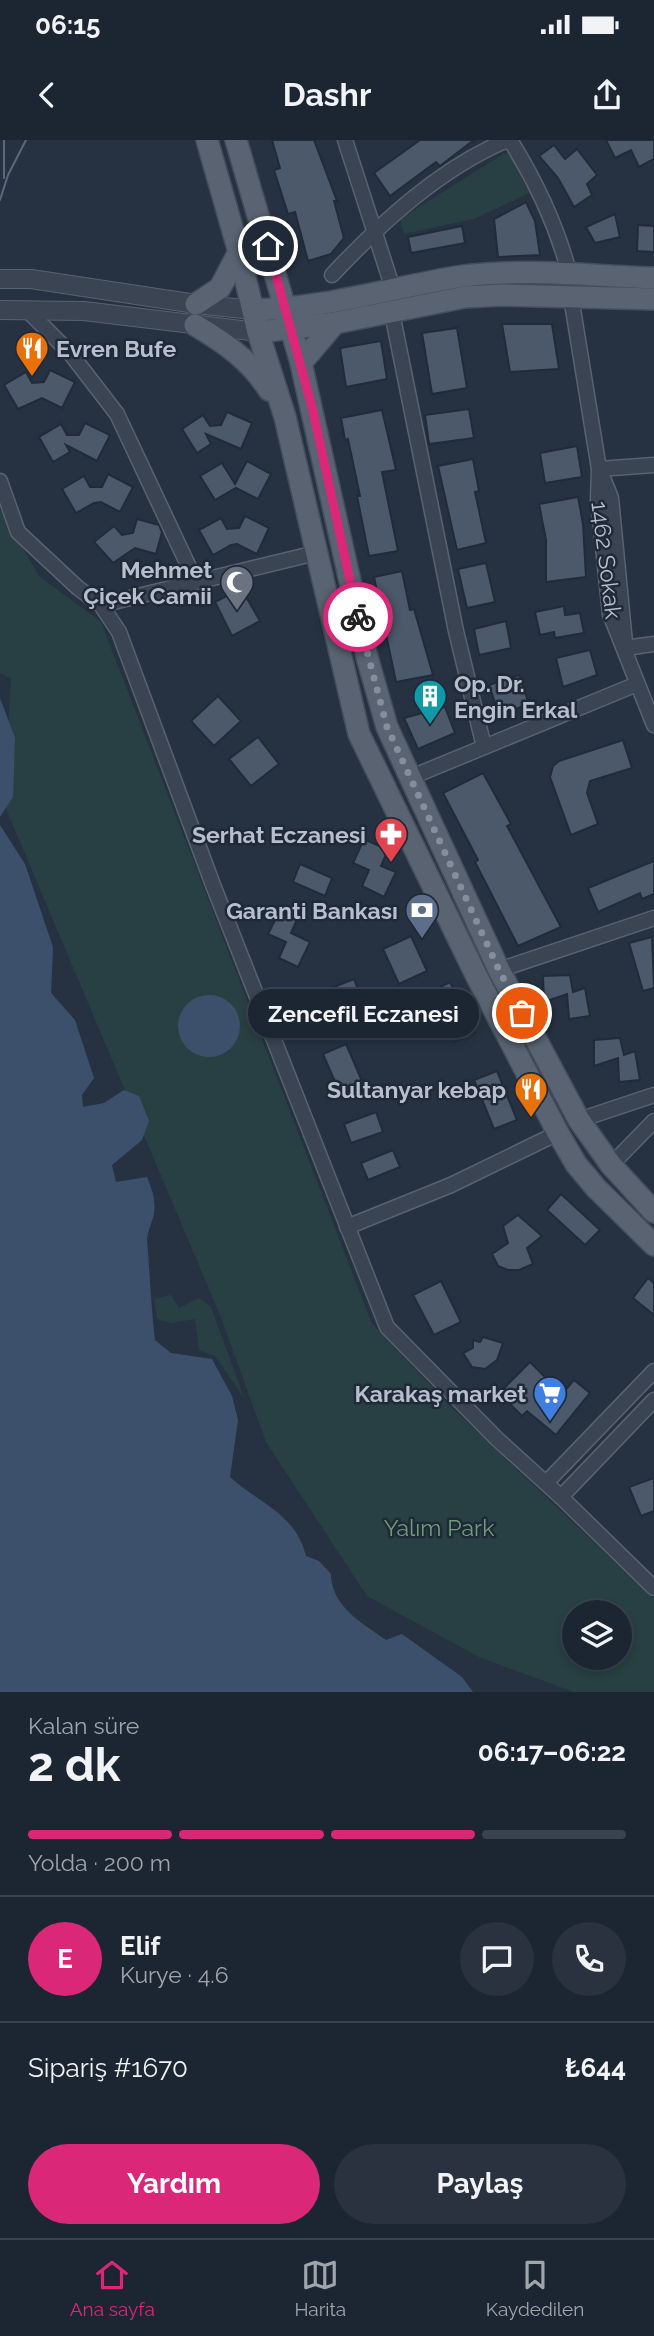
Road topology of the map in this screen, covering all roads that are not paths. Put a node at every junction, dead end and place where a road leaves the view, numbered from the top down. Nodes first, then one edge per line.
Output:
1 (206, 140) edge
2 (236, 140) edge
3 (345, 140) edge
4 (508, 140) edge
5 (372, 232) junction
6 (239, 252) junction
7 (276, 273) junction
8 (332, 275) dead end
9 (570, 275) junction
10 (654, 278) edge
11 (0, 279) edge
12 (393, 289) junction
13 (571, 297) junction
14 (654, 299) edge
15 (328, 302) junction
16 (0, 310) edge
17 (27, 310) junction
18 (253, 310) junction
19 (392, 313) junction
20 (287, 314) junction
21 (196, 315) junction
22 (335, 323) junction
23 (258, 332) junction
24 (301, 363) junction
25 (285, 417) junction
26 (654, 465) edge
27 (599, 469) junction
28 (0, 481) edge
29 (316, 553) junction
30 (196, 582) junction
31 (101, 605) junction
32 (654, 644) edge
33 (625, 648) junction
34 (637, 684) junction
35 (654, 725) edge
36 (484, 747) junction
37 (409, 778) junction
38 (654, 918) edge
39 (499, 970) junction
40 (654, 1095) edge
41 (579, 1120) junction
42 (654, 1121) edge
43 (558, 1133) junction
44 (611, 1165) junction
45 (654, 1212) edge
46 (347, 1227) junction
47 (654, 1245) edge
48 (654, 1371) edge
49 (654, 1400) edge
50 (546, 1483) junction
51 (561, 1497) junction
52 (654, 1588) edge

1 - 6 main road
2 - 7 main road
3 - 5 street
4 - 5 street
4 - 9 street
5 - 8 street
5 - 12 street
6 - 18 main road
6 - 21 main road
7 - 15 main road
7 - 20 main road
9 - 10 main road
9 - 12 main road
11 - 21 street
12 - 15 main road
13 - 14 main road
13 - 19 main road
13 - 27 street, 1462 Sokak
15 - 20 main road
16 - 17 street
17 - 21 street
17 - 30 street
18 - 20 main road
18 - 21 street
18 - 23 main road
19 - 22 main road
19 - 36 street
20 - 22 main road
20 - 23 main road
20 - 24 main road
21 - 23 street
21 - 25 main road
22 - 24 main road
23 - 25 main road
24 - 37 main road
25 - 29 main road
26 - 27 street
27 - 33 street, 1462 Sokak
28 - 31 street
29 - 30 street
29 - 43 main road
30 - 31 street
31 - 46 street
32 - 33 street
33 - 34 street, 1462 Sokak
34 - 35 street, 1462 Sokak
34 - 36 street
36 - 37 street
37 - 39 main road
38 - 39 street
39 - 41 main road
40 - 41 street
41 - 44 main road
42 - 44 street
43 - 46 street
43 - 47 main road
44 - 45 main road
46 - 50 street
48 - 50 street
49 - 51 street
50 - 51 street
51 - 52 street

